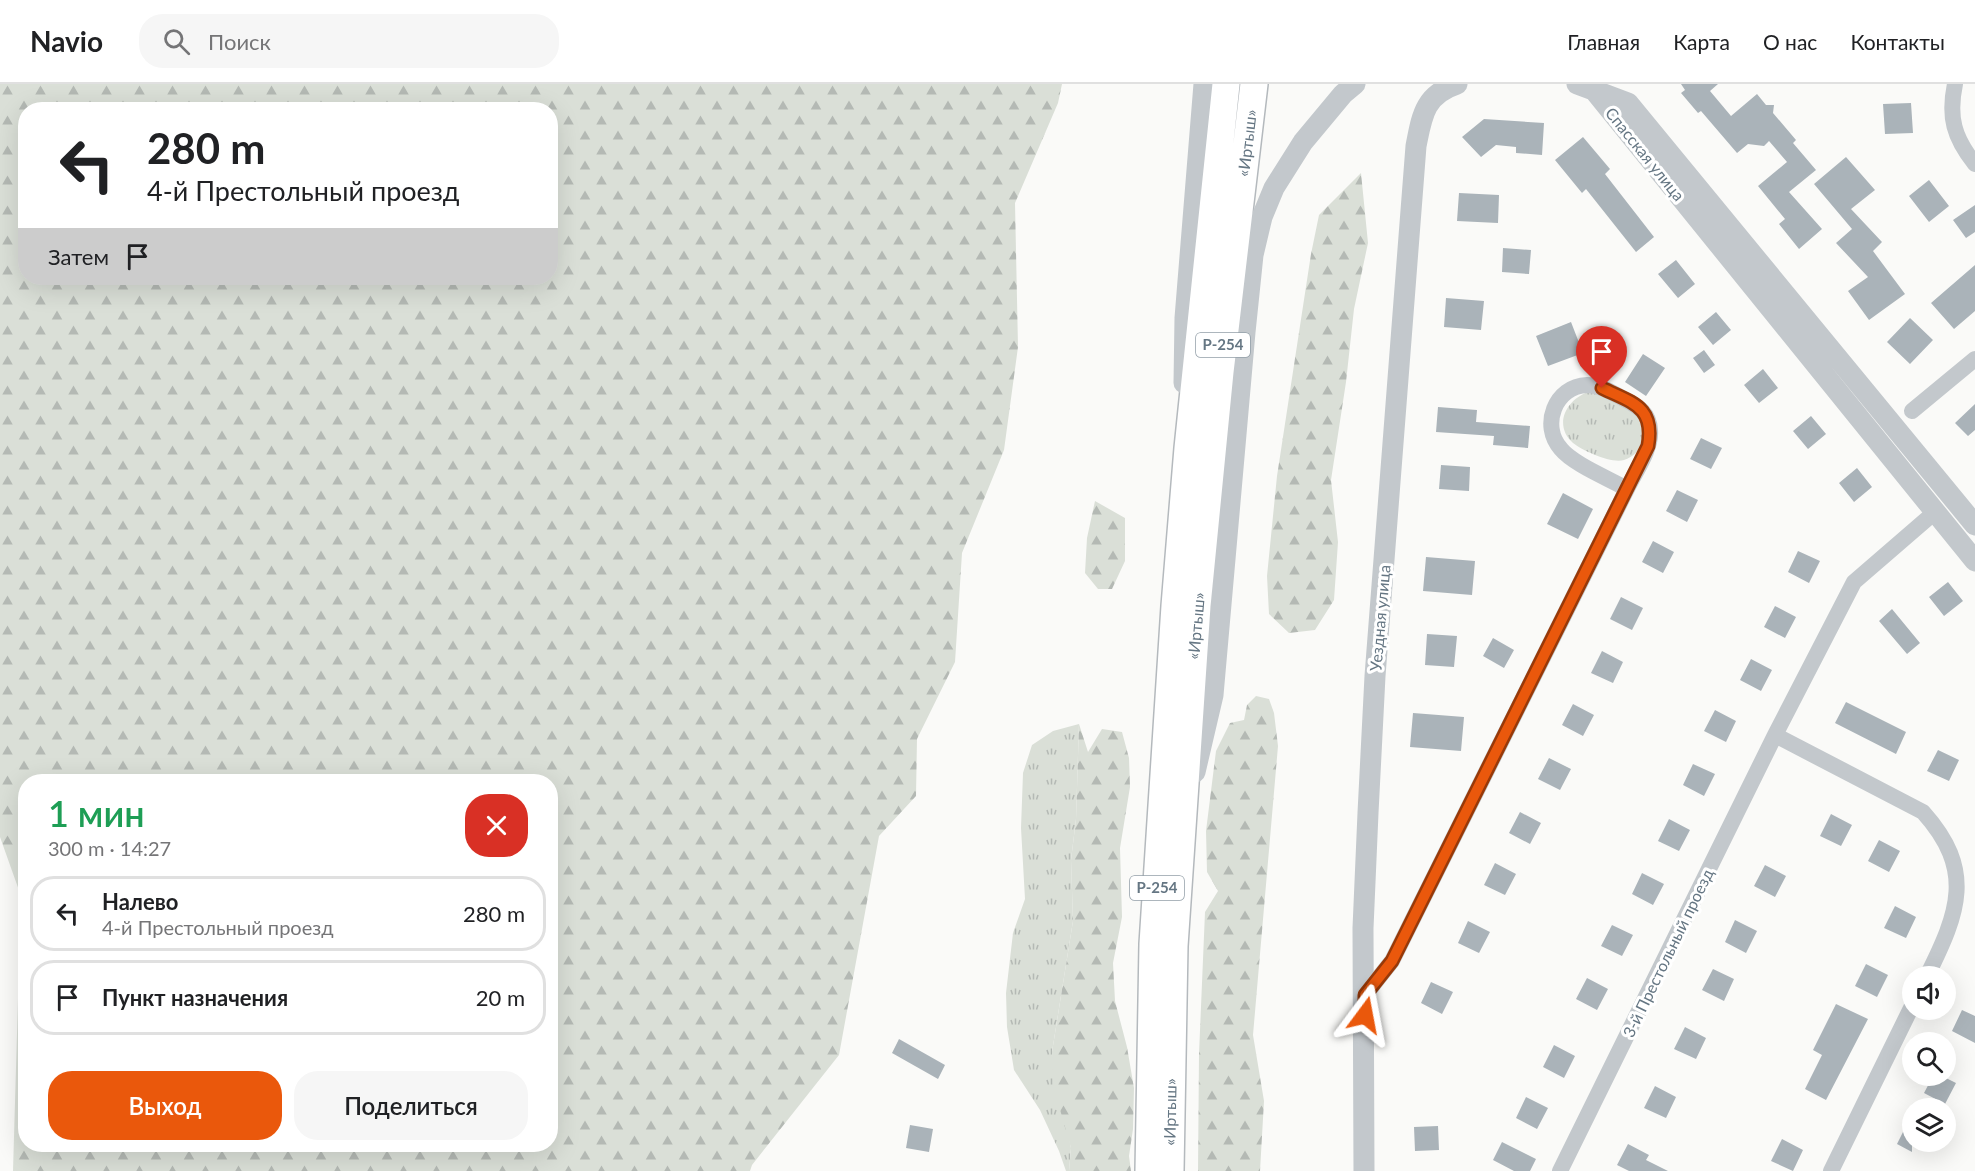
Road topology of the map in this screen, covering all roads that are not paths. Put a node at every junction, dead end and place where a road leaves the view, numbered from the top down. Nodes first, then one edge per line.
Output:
1 (1203, 84) edge
2 (1226, 84) edge
3 (1254, 84) edge
4 (1356, 84) edge
5 (1457, 84) edge
6 (1955, 84) edge
7 (1589, 86) edge
8 (1975, 164) edge
9 (1975, 359) edge
10 (1912, 411) dead end
11 (1188, 448) junction
12 (1627, 489) junction
13 (1935, 512) junction
14 (1975, 525) edge
15 (1975, 561) edge
16 (1775, 735) junction
17 (1182, 819) junction
18 (1932, 966) edge
19 (1365, 995) junction
20 (1905, 1020) edge
21 (1149, 1171) edge
22 (1170, 1171) edge
23 (1364, 1171) edge
24 (1560, 1171) edge
25 (1831, 1171) edge

1 - 11 street
2 - 11 highway, «Иртыш» / Р-254
3 - 17 highway, «Иртыш» / Р-254
4 - 17 street
5 - 19 street, Уездная улица
6 - 8 street
7 - 13 street, Спасская улица
7 - 14 street, Спасская улица
9 - 10 street
11 - 21 highway, «Иртыш» / Р-254
12 - 12 street
12 - 19 street
13 - 15 street, Спасская улица
13 - 16 street, 3-й Престольный проезд
16 - 18 street
16 - 24 street, 3-й Престольный проезд
17 - 22 highway, «Иртыш» / Р-254
19 - 23 street, Уездная улица
20 - 25 street

